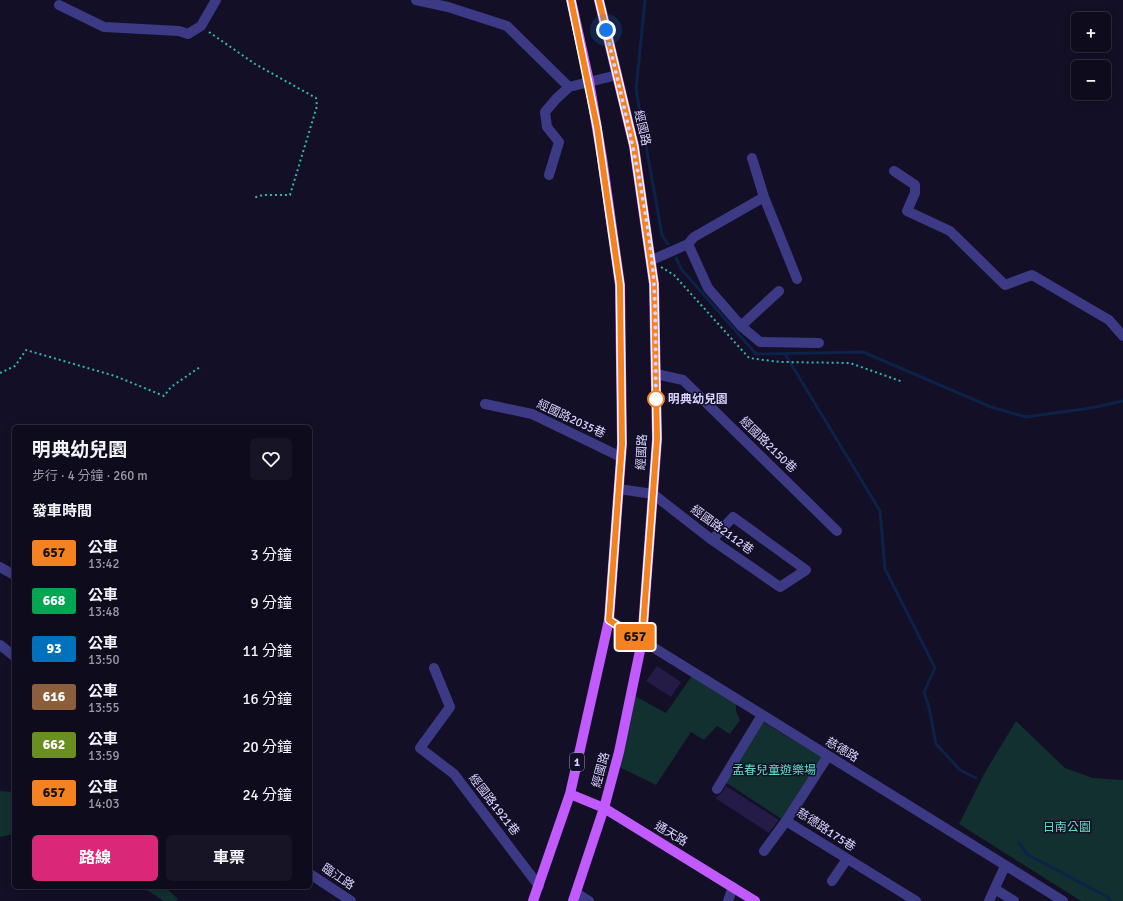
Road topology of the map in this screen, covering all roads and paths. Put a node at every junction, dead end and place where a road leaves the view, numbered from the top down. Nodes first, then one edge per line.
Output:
1 (216, 0) edge
2 (416, 0) edge
3 (571, 0) edge
4 (599, 0) edge
5 (59, 5) dead end
6 (201, 26) junction
7 (617, 75) junction
8 (589, 81) junction
9 (569, 87) junction
10 (752, 158) dead end
11 (894, 170) dead end
12 (549, 175) dead end
13 (764, 197) junction
14 (253, 198) dead end
15 (688, 244) junction
16 (652, 260) junction
17 (797, 279) dead end
18 (779, 291) dead end
19 (741, 326) junction
20 (1123, 336) edge
21 (819, 343) dead end
22 (200, 366) dead end
23 (0, 373) edge
24 (656, 374) junction
25 (485, 404) dead end
26 (621, 457) junction
27 (619, 489) junction
28 (653, 494) junction
29 (837, 531) dead end
30 (712, 540) junction
31 (0, 567) edge
32 (12, 574) edge
33 (609, 620) junction
34 (642, 641) junction
35 (0, 645) edge
36 (12, 654) edge
37 (434, 668) dead end
38 (762, 715) junction
39 (828, 756) junction
40 (717, 789) dead end
41 (570, 794) junction
42 (604, 808) junction
43 (786, 821) junction
44 (764, 851) dead end
45 (847, 859) junction
46 (1005, 866) junction
47 (312, 875) edge
48 (832, 881) dead end
49 (539, 886) junction
50 (733, 887) junction
51 (995, 889) junction
52 (574, 897) edge
53 (351, 901) edge
54 (533, 901) edge
55 (589, 901) edge
56 (728, 901) edge
57 (755, 901) edge
58 (916, 901) edge
59 (989, 901) edge
60 (1014, 901) edge
61 (1063, 901) edge

1 - 6 street
2 - 9 street
3 - 8 main road, 經國路 / 1
4 - 7 main road, 經國路
5 - 6 street
6 - 14 path
7 - 8 street
7 - 16 main road, 經國路
8 - 9 street
8 - 26 main road, 經國路 / 1
9 - 12 street
10 - 13 street
11 - 20 street
13 - 15 street
13 - 17 street
15 - 16 street
15 - 19 street
16 - 24 main road, 經國路
18 - 19 street
19 - 21 street
22 - 23 path
24 - 28 main road, 經國路
24 - 29 street, 經國路2150巷
25 - 26 street, 經國路2035巷
26 - 27 main road, 經國路 / 1
27 - 28 street, 經國路2112巷
27 - 33 main road, 經國路 / 1
28 - 30 street, 經國路2112巷
28 - 34 main road, 經國路
30 - 30 street, 經國路2112巷
31 - 32 street
33 - 34 street, 慈德路
33 - 41 main road, 經國路 / 1
34 - 38 street, 慈德路
34 - 42 main road, 經國路
35 - 36 street
37 - 49 street, 經國路1921巷
38 - 39 street, 慈德路
38 - 40 street
39 - 43 street, 慈德路175巷
39 - 46 street, 慈德路
41 - 42 main road, 通天路
41 - 49 main road, 經國路 / 1
42 - 50 main road, 通天路
42 - 52 main road, 經國路
43 - 44 street
43 - 45 street, 慈德路175巷
45 - 48 street
45 - 58 street, 慈德路175巷
46 - 51 street
46 - 61 street, 慈德路
47 - 53 street, 臨江路
49 - 54 main road, 經國路 / 1
50 - 56 street
50 - 57 main road, 通天路
51 - 59 street
51 - 60 street
52 - 55 street

